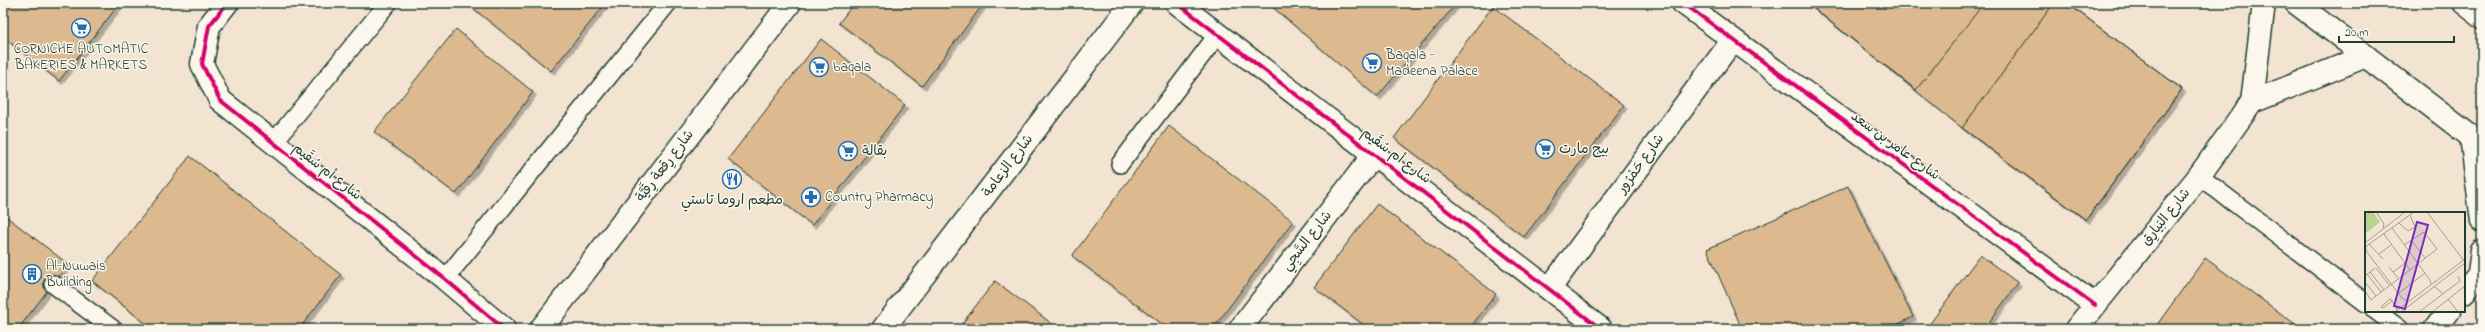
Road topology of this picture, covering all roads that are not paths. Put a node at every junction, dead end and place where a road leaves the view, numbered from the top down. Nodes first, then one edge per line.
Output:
1 (227, 3) edge
2 (388, 3) edge
3 (668, 3) edge
4 (790, 3) edge
5 (1132, 3) edge
6 (1177, 3) edge
7 (1683, 3) edge
8 (2264, 3) edge
9 (2296, 3) edge
10 (2464, 3) edge
11 (2482, 17) edge
12 (1218, 34) junction
13 (1732, 41) junction
14 (2366, 56) junction
15 (2252, 102) junction
16 (2476, 140) edge
17 (274, 143) junction
18 (1375, 153) junction
19 (1120, 164) dead end
20 (2199, 176) junction
21 (2482, 221) edge
22 (2482, 250) edge
23 (2481, 272) edge
24 (445, 279) junction
25 (53, 284) dead end
26 (1550, 288) junction
27 (2465, 291) edge
28 (2365, 302) edge
29 (2095, 305) junction
30 (2377, 312) edge
31 (2448, 312) edge
32 (113, 329) edge
33 (504, 329) edge
34 (541, 329) edge
35 (883, 329) edge
36 (1240, 329) edge
37 (1601, 329) edge
38 (2076, 329) edge
39 (2400, 329) edge
40 (2435, 329) edge

1 - 17 street, شارع أم سُقَيم
2 - 17 lane
3 - 24 lane
4 - 34 street, شارع رِقعة رِقَيَّة
5 - 35 street, شارع الزعامة
6 - 12 street, شارع أم سُقَيم
7 - 13 street, شارع عامر بن سعد
8 - 15 street, شارع البَيارِق
9 - 14 street
10 - 11 street
12 - 18 street, شارع أم سُقَيم
12 - 19 lane
13 - 26 street, شارع حَمْرُور
13 - 29 street, شارع عامر بن سعد
14 - 15 street
14 - 16 street
15 - 20 street, شارع البَيارِق
16 - 21 street
17 - 24 street, شارع أم سُقَيم
18 - 26 street, شارع أم سُقَيم
18 - 36 street, شارع السَّجِي
20 - 28 lane
20 - 29 street, شارع البَيارِق
22 - 23 street
23 - 27 street
24 - 33 street, شارع أم سُقَيم
25 - 32 lane
26 - 37 street, شارع أم سُقَيم
29 - 38 street, شارع البَيارِق
30 - 39 lane
31 - 40 street

